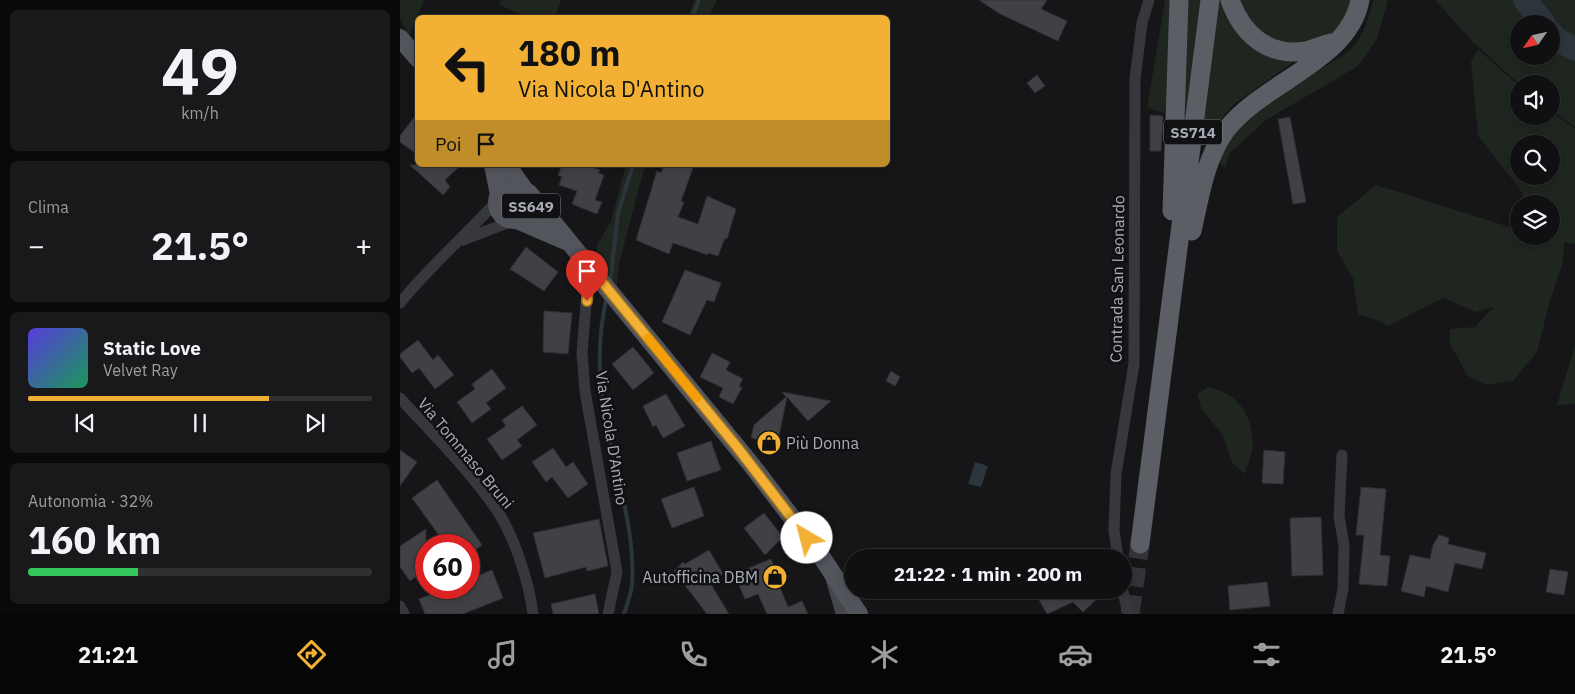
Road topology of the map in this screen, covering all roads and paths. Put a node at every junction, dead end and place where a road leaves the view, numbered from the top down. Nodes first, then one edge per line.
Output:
1 (1149, 0) edge
2 (1179, 0) edge
3 (1210, 0) edge
4 (1230, 0) edge
5 (1360, 0) edge
6 (401, 38) edge
7 (1335, 42) junction
8 (415, 55) edge
9 (493, 167) edge
10 (509, 167) edge
11 (526, 191) junction
12 (498, 198) junction
13 (515, 220) junction
14 (457, 243) junction
15 (571, 243) junction
16 (1176, 263) junction
17 (595, 273) junction
18 (400, 303) edge
19 (400, 398) edge
20 (1342, 455) dead end
21 (1140, 544) tunnel mouth
22 (1117, 549) edge
23 (833, 576) junction
24 (1125, 599) edge
25 (400, 606) edge
26 (404, 614) edge
27 (533, 614) edge
28 (608, 614) edge
29 (844, 614) edge
30 (859, 614) edge
31 (871, 614) edge
32 (1128, 614) edge
33 (1338, 614) edge

1 - 22 street, Contrada San Leonardo
2 - 16 highway
3 - 16 highway, SS714
4 - 7 highway
5 - 7 highway
6 - 8 main road
7 - 16 highway
9 - 12 main road, SS649
10 - 11 main road, SS649
11 - 12 main road, SS649
11 - 13 main road, SS649
11 - 15 main road, SS649
12 - 13 main road, SS649
12 - 14 street
13 - 14 street
13 - 15 main road, SS649
14 - 18 street
15 - 17 main road, SS649
16 - 21 highway, SS714
17 - 23 main road, SS649
17 - 28 street, Via Nicola D'Antino
19 - 27 street, Via Tommaso Bruni
20 - 33 street
23 - 29 main road
23 - 30 main road, SS649
23 - 31 main road, SS649
24 - 32 street
25 - 26 street

